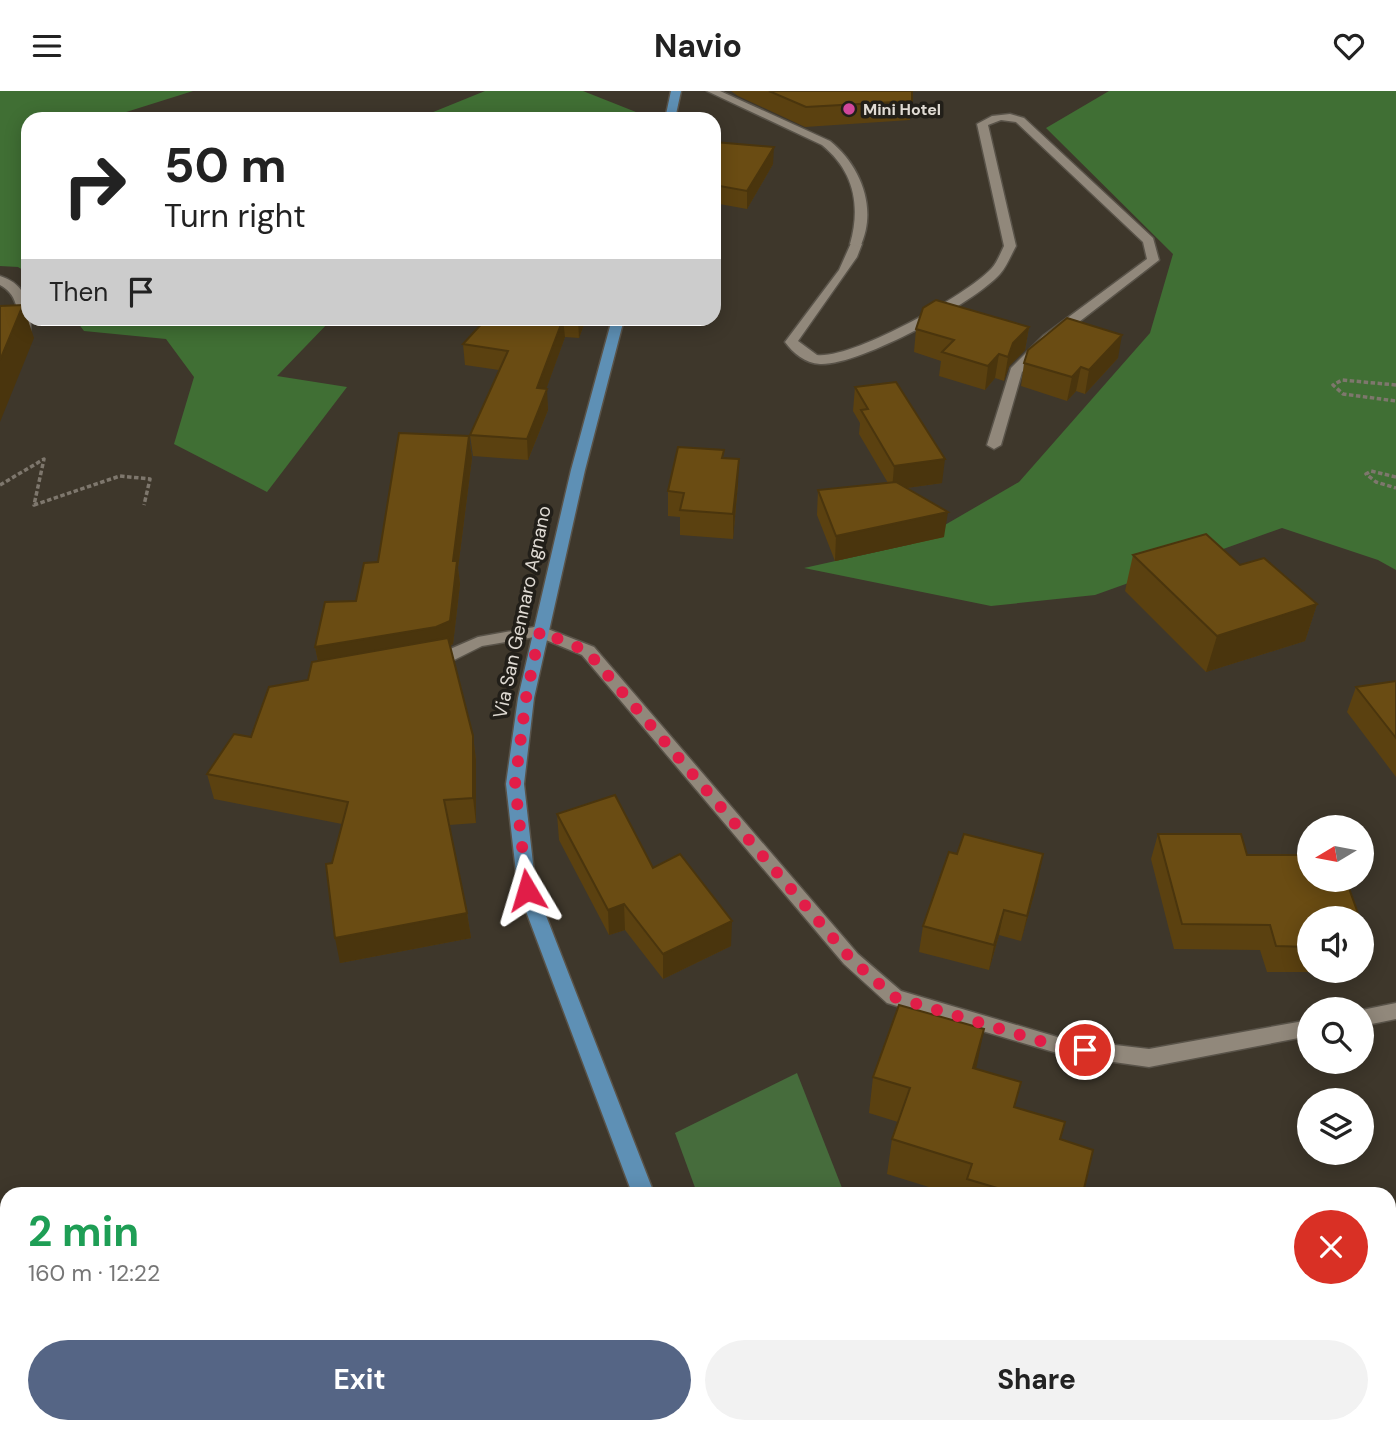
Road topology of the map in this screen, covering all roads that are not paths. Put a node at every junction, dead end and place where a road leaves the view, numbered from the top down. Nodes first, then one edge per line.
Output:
1 (676, 91) edge
2 (712, 91) edge
3 (672, 112) edge
4 (0, 280) edge
5 (21, 297) edge
6 (25, 326) edge
7 (616, 326) edge
8 (0, 333) edge
9 (994, 445) dead end
10 (540, 631) junction
11 (417, 662) edge
12 (1396, 1011) edge
13 (1374, 1016) edge
14 (1297, 1030) edge
15 (641, 1187) edge

1 - 3 main road
2 - 9 street
4 - 5 street
6 - 8 street
7 - 10 main road, Via San Gennaro Agnano
10 - 11 street
10 - 14 street
10 - 15 main road, Via San Gennaro Agnano
12 - 13 street

